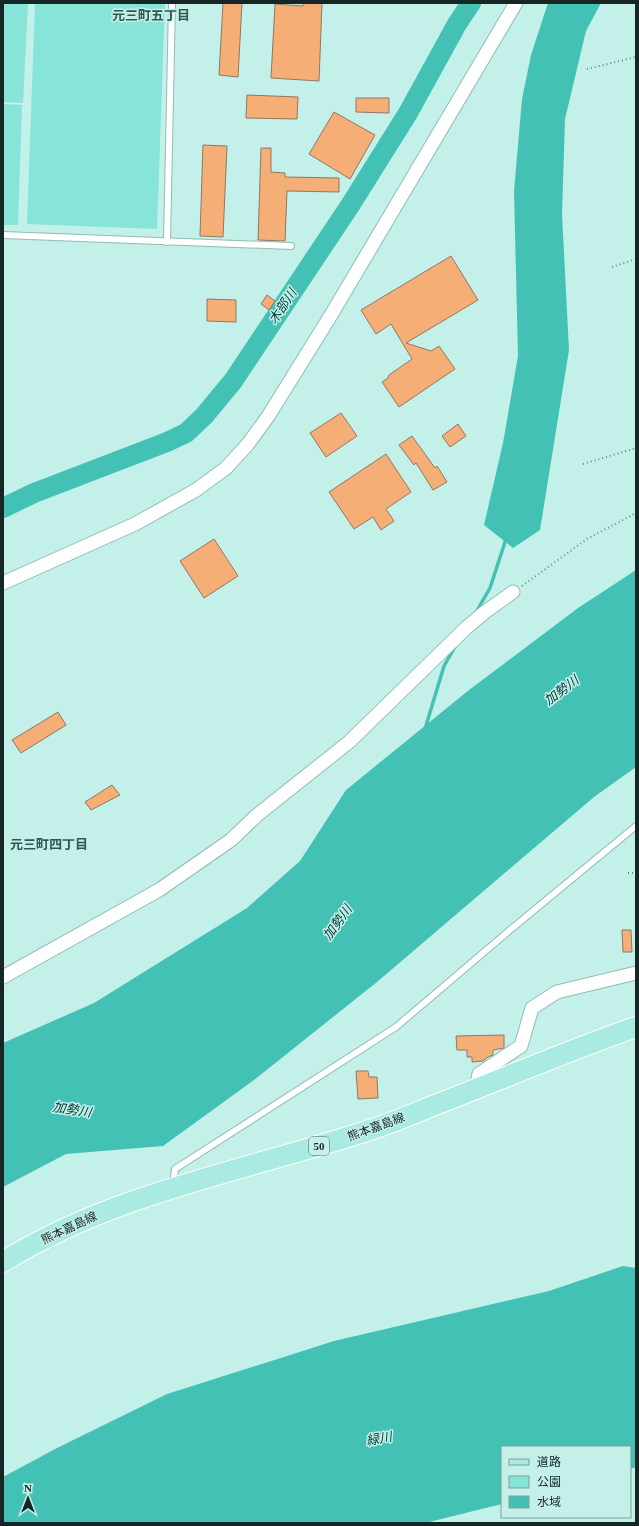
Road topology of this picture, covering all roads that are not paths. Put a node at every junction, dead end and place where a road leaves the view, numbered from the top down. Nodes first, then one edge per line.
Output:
1 (172, 3) edge
2 (516, 3) edge
3 (3, 235) edge
4 (167, 242) junction
5 (291, 246) dead end
6 (3, 583) edge
7 (513, 592) road end
8 (636, 826) edge
9 (636, 973) edge
10 (3, 977) edge
11 (636, 1027) edge
12 (476, 1089) junction
13 (173, 1188) junction
14 (3, 1262) edge

1 - 4 lane
2 - 6 street
3 - 4 lane
4 - 5 lane
7 - 10 street
8 - 13 lane
9 - 12 street
11 - 12 main road, 熊本嘉島線 / 50
12 - 13 main road, 熊本嘉島線 / 50
13 - 14 main road, 熊本嘉島線 / 50

